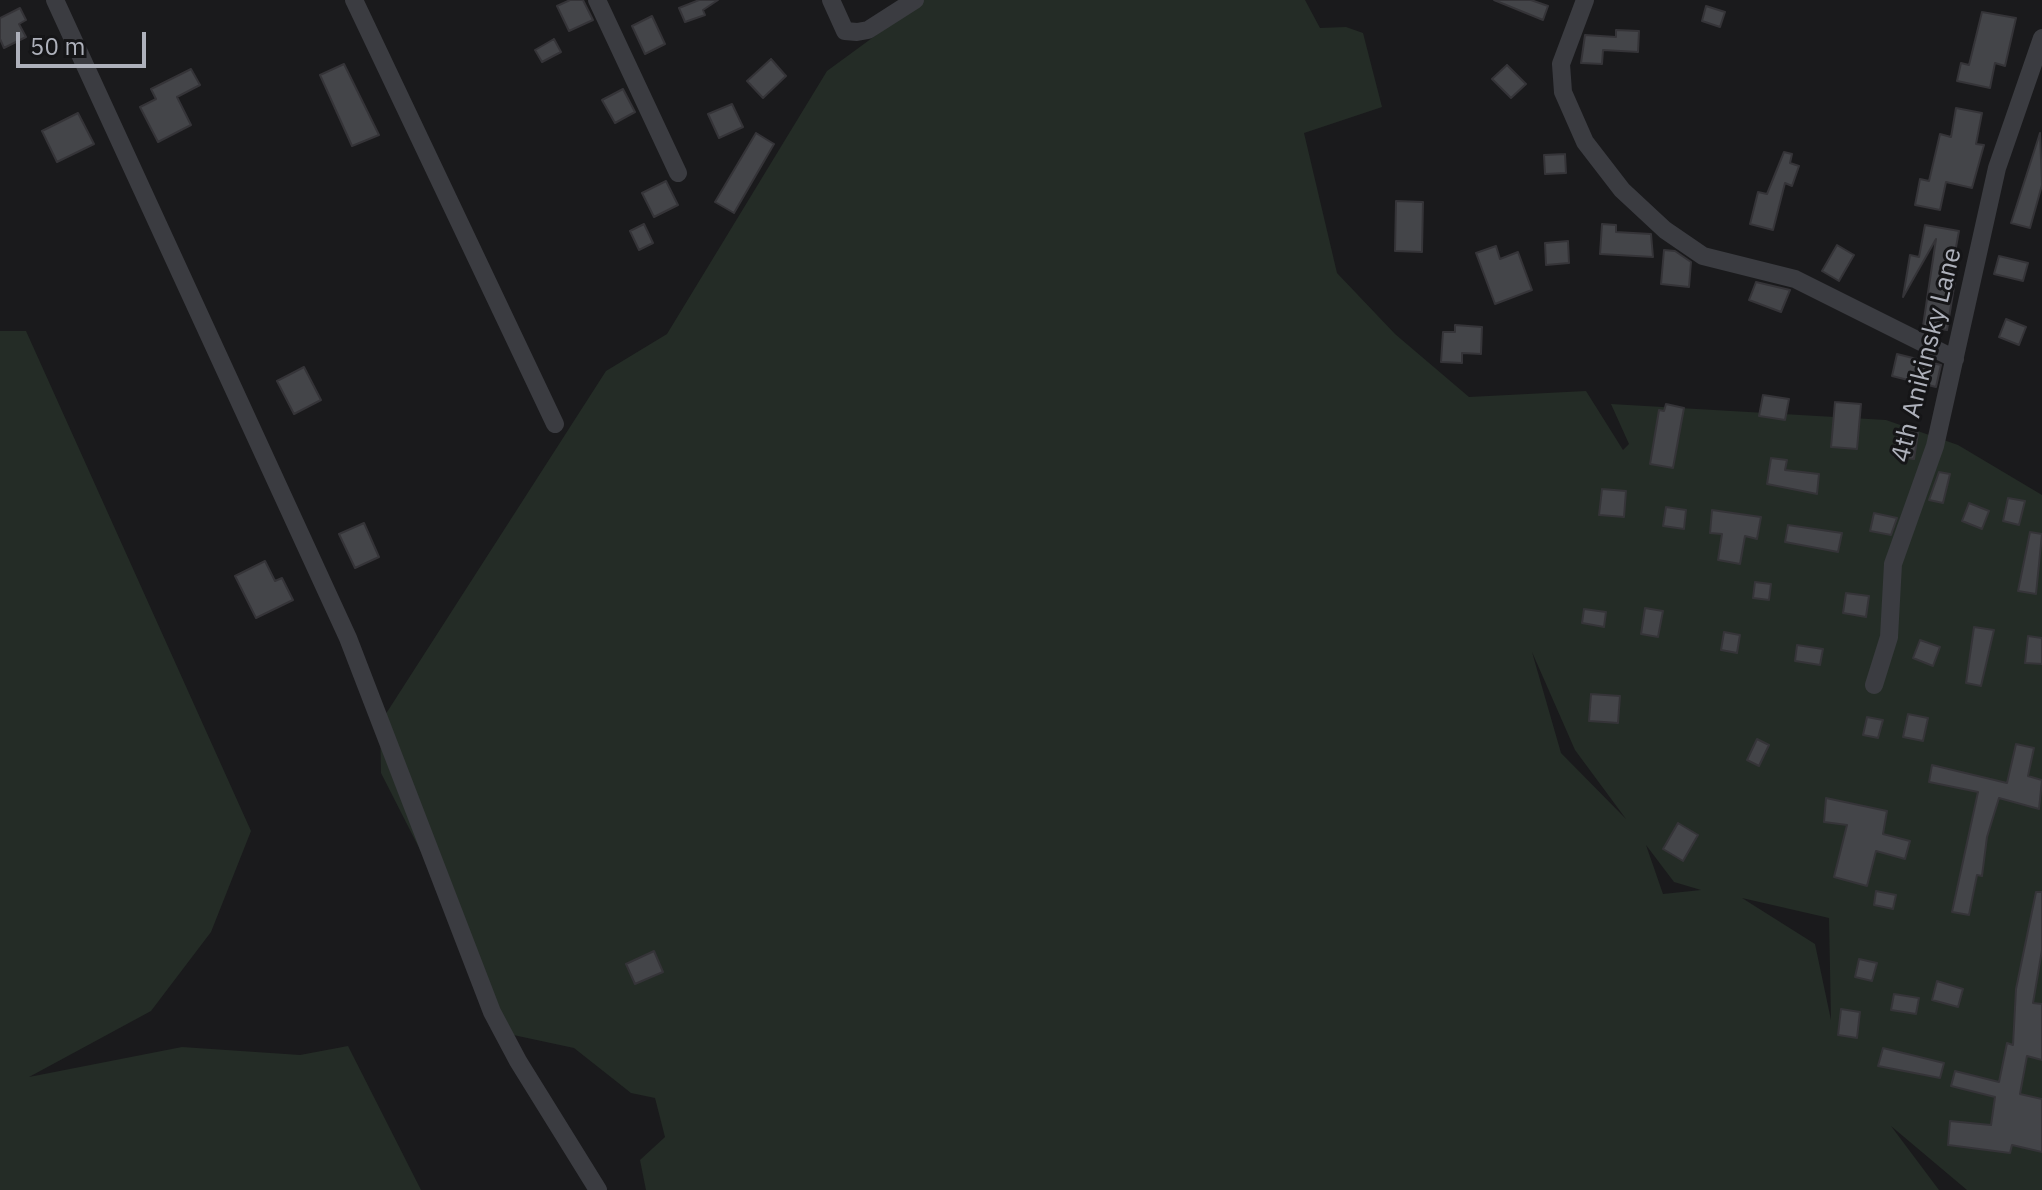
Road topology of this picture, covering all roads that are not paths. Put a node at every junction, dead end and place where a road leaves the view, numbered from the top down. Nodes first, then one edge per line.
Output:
1 (55, 0) edge
2 (354, 0) edge
3 (597, 0) edge
4 (831, 0) edge
5 (915, 0) edge
6 (1585, 0) edge
7 (2042, 38) edge
8 (678, 173) dead end
9 (1955, 359) junction
10 (555, 424) dead end
11 (1874, 685) dead end
12 (598, 1190) edge

1 - 12 street
2 - 10 street
3 - 8 street
4 - 5 street
6 - 9 street
7 - 9 street, 4th Anikinsky Lane
9 - 11 street, 4th Anikinsky Lane

